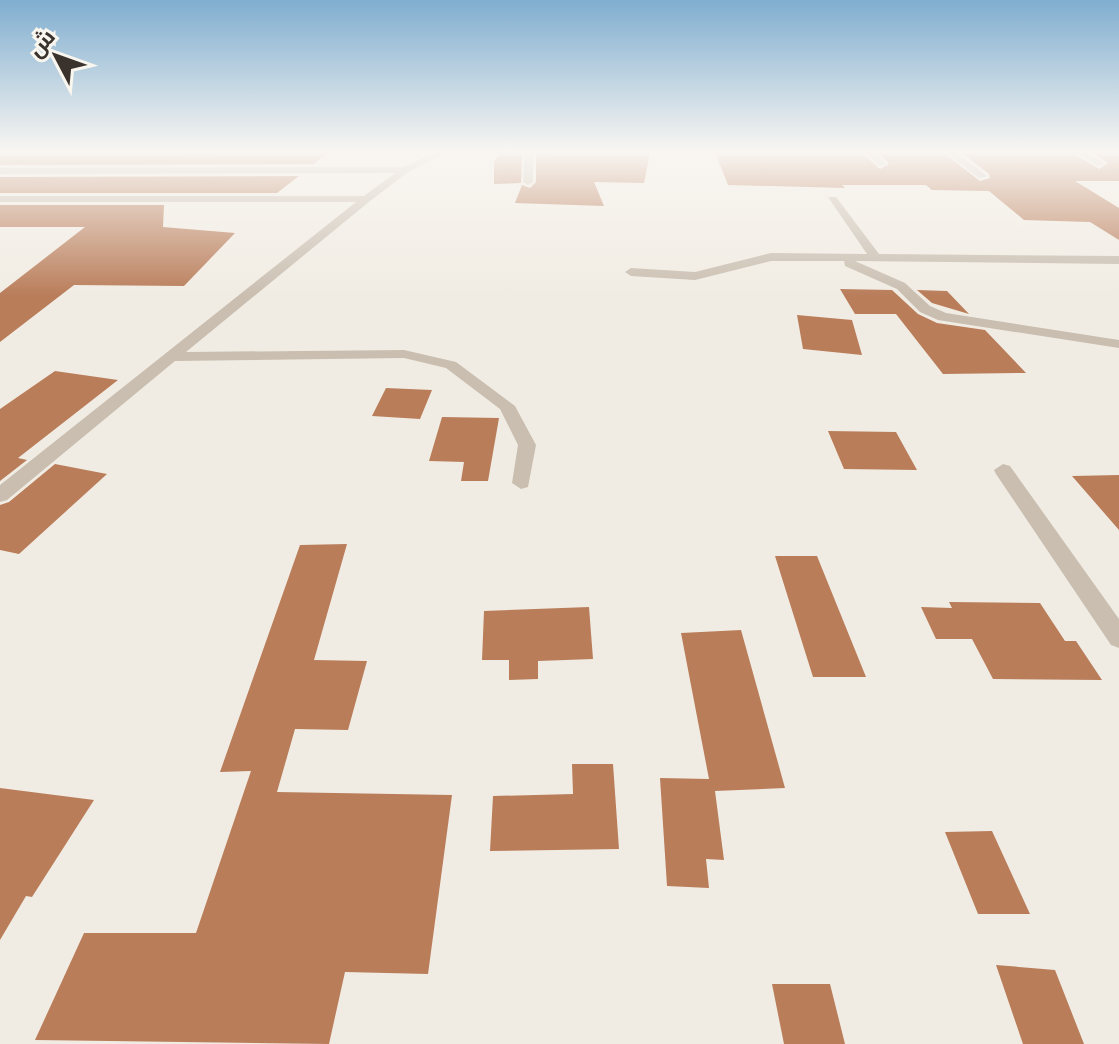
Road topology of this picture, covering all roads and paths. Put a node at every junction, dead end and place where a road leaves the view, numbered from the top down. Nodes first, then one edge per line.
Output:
1 (0, 199) edge
2 (366, 199) joint
3 (832, 199) dead end
4 (837, 258) junction
5 (876, 258) junction
6 (1119, 260) edge
7 (631, 272) dead end
8 (1119, 344) edge
9 (172, 357) junction
10 (1003, 470) dead end
11 (521, 483) dead end
12 (0, 495) edge
13 (1119, 638) edge

1 - 2 street
2 - 9 street
3 - 5 street
4 - 5 street
4 - 7 street
4 - 8 street
5 - 6 street
9 - 11 street
9 - 12 street
10 - 13 street

